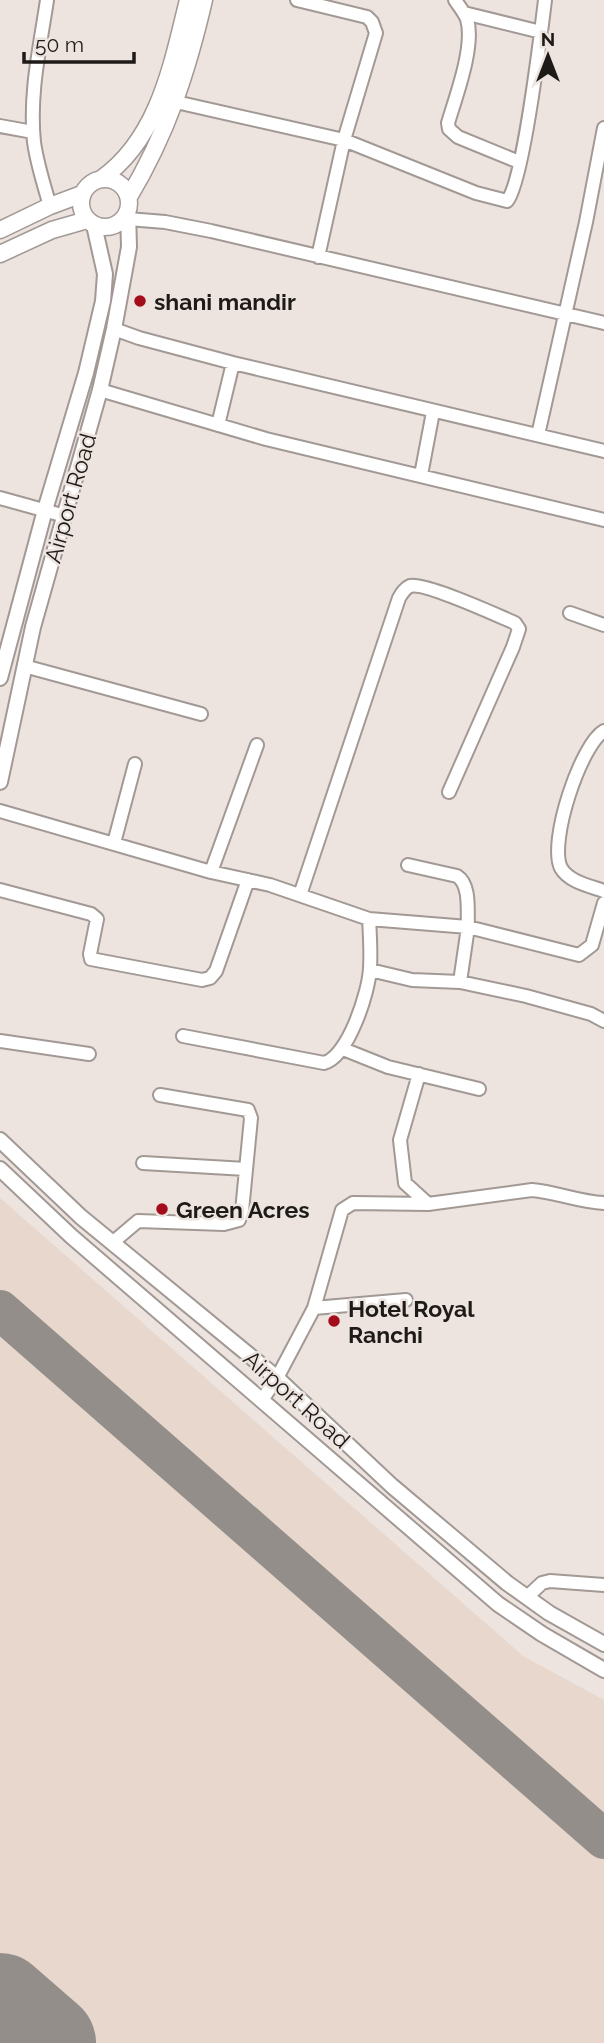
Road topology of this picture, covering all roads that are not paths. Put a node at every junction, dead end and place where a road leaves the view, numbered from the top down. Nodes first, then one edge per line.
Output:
1 (47, 0) edge
2 (188, 0) edge
3 (204, 0) edge
4 (296, 0) edge
5 (455, 0) edge
6 (545, 0) edge
7 (464, 13) junction
8 (541, 32) junction
9 (176, 102) junction
10 (0, 126) edge
11 (604, 128) edge
12 (33, 132) junction
13 (344, 140) junction
14 (519, 162) junction
15 (101, 179) junction
16 (82, 194) junction
17 (50, 206) junction
18 (128, 209) junction
19 (90, 223) junction
20 (0, 230) edge
21 (0, 254) edge
22 (318, 257) junction
23 (564, 314) junction
24 (604, 323) edge
25 (114, 329) junction
26 (233, 363) junction
27 (100, 390) junction
28 (433, 412) junction
29 (218, 425) junction
30 (538, 435) junction
31 (604, 451) edge
32 (421, 475) junction
33 (0, 498) edge
34 (45, 510) junction
35 (65, 516) junction
36 (604, 520) edge
37 (570, 613) dead end
38 (604, 625) edge
39 (24, 666) junction
40 (0, 678) edge
41 (201, 715) dead end
42 (604, 731) edge
43 (257, 745) dead end
44 (135, 764) dead end
45 (0, 782) edge
46 (449, 792) dead end
47 (0, 811) edge
48 (114, 843) junction
49 (408, 865) dead end
50 (211, 872) junction
51 (248, 880) junction
52 (0, 890) edge
53 (604, 891) edge
54 (300, 895) junction
55 (604, 903) edge
56 (369, 919) junction
57 (468, 927) junction
58 (370, 970) junction
59 (460, 982) junction
60 (604, 1021) edge
61 (183, 1036) dead end
62 (0, 1041) edge
63 (343, 1049) junction
64 (89, 1054) dead end
65 (419, 1074) junction
66 (479, 1089) dead end
67 (160, 1095) dead end
68 (0, 1140) edge
69 (143, 1163) dead end
70 (0, 1169) edge
71 (246, 1169) junction
72 (604, 1203) edge
73 (428, 1204) junction
74 (112, 1243) junction
75 (406, 1300) dead end
76 (314, 1308) junction
77 (277, 1378) junction
78 (262, 1400) junction
79 (604, 1585) edge
80 (527, 1597) junction
81 (604, 1644) edge
82 (604, 1670) edge

1 - 12 street
2 - 15 main road
3 - 9 main road
4 - 13 street
5 - 7 street
6 - 8 street
7 - 8 street
7 - 14 street
8 - 14 street
9 - 13 street
9 - 18 main road
10 - 12 street
11 - 23 street
12 - 17 street
13 - 14 street
13 - 22 street
15 - 16 main road
15 - 18 main road
16 - 17 main road
16 - 19 main road
17 - 20 main road
18 - 19 main road
18 - 22 street
18 - 25 street, Airport Road
19 - 21 main road
19 - 34 street, Airport Road
22 - 23 street
23 - 24 street
23 - 30 street
25 - 26 street
25 - 27 street, Airport Road
26 - 28 street
26 - 29 street
27 - 29 street
27 - 35 street, Airport Road
28 - 30 street
28 - 32 street
29 - 32 street
30 - 31 street
32 - 36 street
33 - 34 street
34 - 35 street
34 - 40 street, Airport Road
35 - 39 street, Airport Road
37 - 38 street
39 - 41 street
39 - 45 street, Airport Road
42 - 53 street
43 - 50 street
44 - 48 street
46 - 54 street
47 - 48 street
48 - 50 street
49 - 57 street
50 - 51 street
51 - 52 street
51 - 54 street
54 - 56 street
55 - 57 street
56 - 57 street
56 - 58 street
57 - 59 street
58 - 59 street
58 - 63 street
59 - 60 street
61 - 63 street
62 - 64 street
63 - 65 street
65 - 66 street
65 - 73 street
67 - 71 street
68 - 74 street, Airport Road
69 - 71 street
70 - 78 street, Airport Road
71 - 74 street
72 - 73 street
73 - 76 street
74 - 77 street, Airport Road
75 - 76 street
76 - 77 street
77 - 78 street
77 - 80 street, Airport Road
78 - 82 street, Airport Road
79 - 80 street
80 - 81 street, Airport Road

